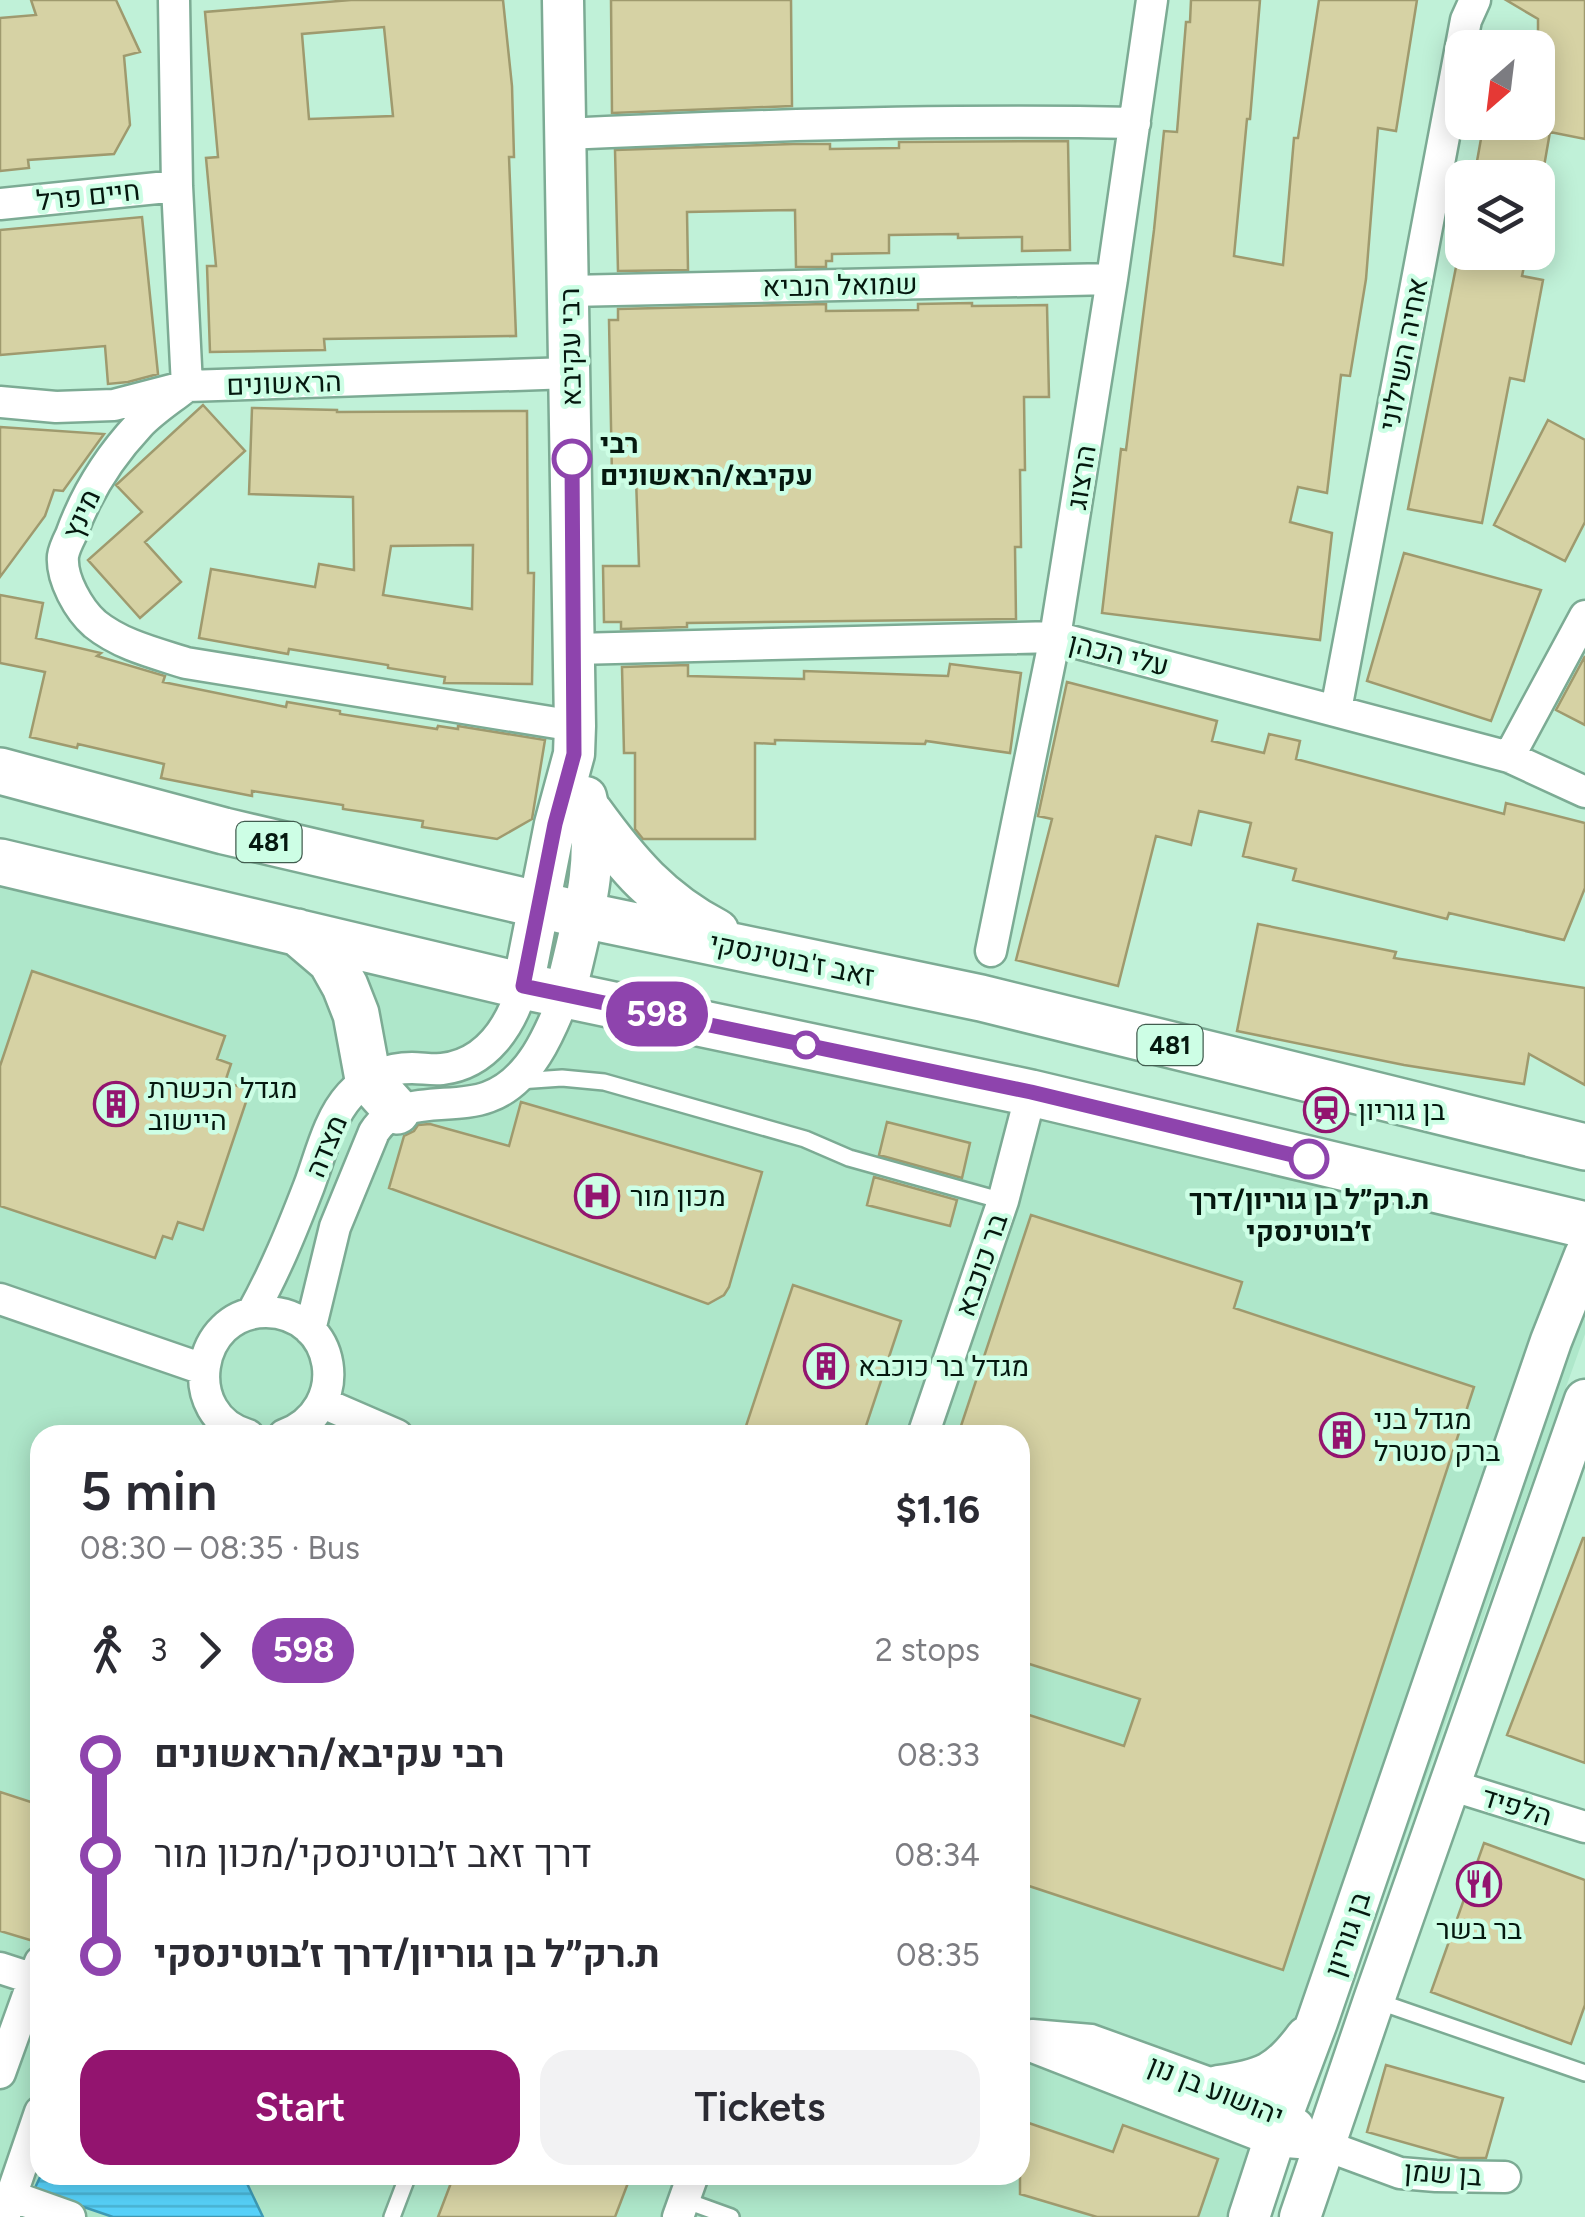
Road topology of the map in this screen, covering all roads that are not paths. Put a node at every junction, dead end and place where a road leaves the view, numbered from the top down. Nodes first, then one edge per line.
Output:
1 (174, 0) edge
2 (563, 0) edge
3 (1152, 0) edge
4 (1475, 0) edge
5 (1135, 123) junction
6 (565, 134) junction
7 (177, 186) junction
8 (0, 204) edge
9 (1112, 279) junction
10 (569, 291) junction
11 (571, 373) junction
12 (187, 386) junction
13 (0, 402) edge
14 (1585, 616) edge
15 (1056, 637) junction
16 (575, 649) junction
17 (1336, 710) junction
18 (575, 740) junction
19 (1508, 756) junction
20 (0, 771) edge
21 (1585, 792) edge
22 (590, 813) junction
23 (0, 862) edge
24 (562, 910) junction
25 (297, 932) junction
26 (991, 951) dead end
27 (754, 952) junction
28 (544, 990) junction
29 (515, 1081) junction
30 (1031, 1092) junction
31 (382, 1095) junction
32 (1585, 1147) edge
33 (1003, 1201) junction
34 (1585, 1225) edge
35 (1585, 1255) edge
36 (0, 1299) edge
37 (252, 1313) junction
38 (310, 1330) junction
39 (203, 1369) junction
40 (1585, 1400) edge
41 (323, 1403) junction
42 (227, 1425) edge
43 (302, 1425) edge
44 (374, 1425) edge
45 (927, 1425) edge
46 (1450, 1786) junction
47 (1585, 1827) edge
48 (0, 1968) edge
49 (30, 1973) edge
50 (30, 1995) edge
51 (1374, 2000) junction
52 (1317, 2022) junction
53 (1030, 2038) edge
54 (1030, 2041) edge
55 (0, 2073) edge
56 (1585, 2073) edge
57 (1218, 2086) junction
58 (1278, 2127) junction
59 (30, 2140) edge
60 (1324, 2145) junction
61 (1505, 2176) dead end
62 (404, 2185) edge
63 (685, 2197) edge
64 (7, 2206) edge
65 (70, 2217) edge
66 (392, 2217) edge
67 (732, 2217) edge
68 (1249, 2217) edge
69 (1300, 2217) edge

1 - 7 street
2 - 6 main road, רבי עקיבא
3 - 5 street, הרצוג
4 - 17 street, אחיה השילוני
5 - 6 street
5 - 9 street, הרצוג
6 - 10 main road, רבי עקיבא
7 - 8 street, חיים פרל
7 - 12 street
9 - 10 street, שמואל הנביא
9 - 15 street, הרצוג
10 - 11 main road, רבי עקיבא
11 - 12 street, הראשונים
11 - 16 main road, רבי עקיבא
12 - 13 street, הראשונים
12 - 18 street, מינץ
14 - 19 street
15 - 16 street, עלי הכהן
15 - 17 street, עלי הכהן
15 - 26 street, הרצוג
16 - 18 main road, רבי עקיבא
17 - 19 street, עלי הכהן
18 - 22 main road, רבי עקיבא
18 - 24 main road, רבי עקיבא
19 - 21 street, עלי הכהן
20 - 24 main road, זאב ז'בוטינסקי / 481
22 - 24 main road, רבי עקיבא
22 - 27 main road
23 - 25 main road
24 - 27 main road, זאב ז'בוטינסקי / 481
24 - 28 main road
25 - 28 main road
25 - 31 main road
27 - 32 main road, זאב ז'בוטינסקי / 481
28 - 29 street
28 - 30 main road
28 - 31 street
29 - 31 street
29 - 33 lane
30 - 33 street, בר כוכבא
30 - 34 main road
31 - 37 street, מצדה
31 - 38 street, מצדה
33 - 45 street, בר כוכבא
35 - 52 main road, בן גוריון
36 - 39 street
37 - 38 street
37 - 39 street
38 - 41 street
39 - 42 street
40 - 46 main road, בן גוריון
41 - 43 street
41 - 44 street
46 - 47 street, הלפיד
46 - 51 main road, בן גוריון
48 - 49 street
50 - 55 street
51 - 56 lane
51 - 60 main road, בן גוריון
52 - 57 main road
52 - 58 main road, בן גוריון
53 - 57 street, יהושוע בן נון
54 - 58 street, יהושוע בן נון
57 - 58 street, יהושוע בן נון
58 - 60 street, יהושוע בן נון
58 - 68 main road, בן גוריון
59 - 64 street
60 - 61 street, בן שמן
60 - 69 main road, בן גוריון
62 - 66 lane
63 - 67 lane
64 - 65 street

